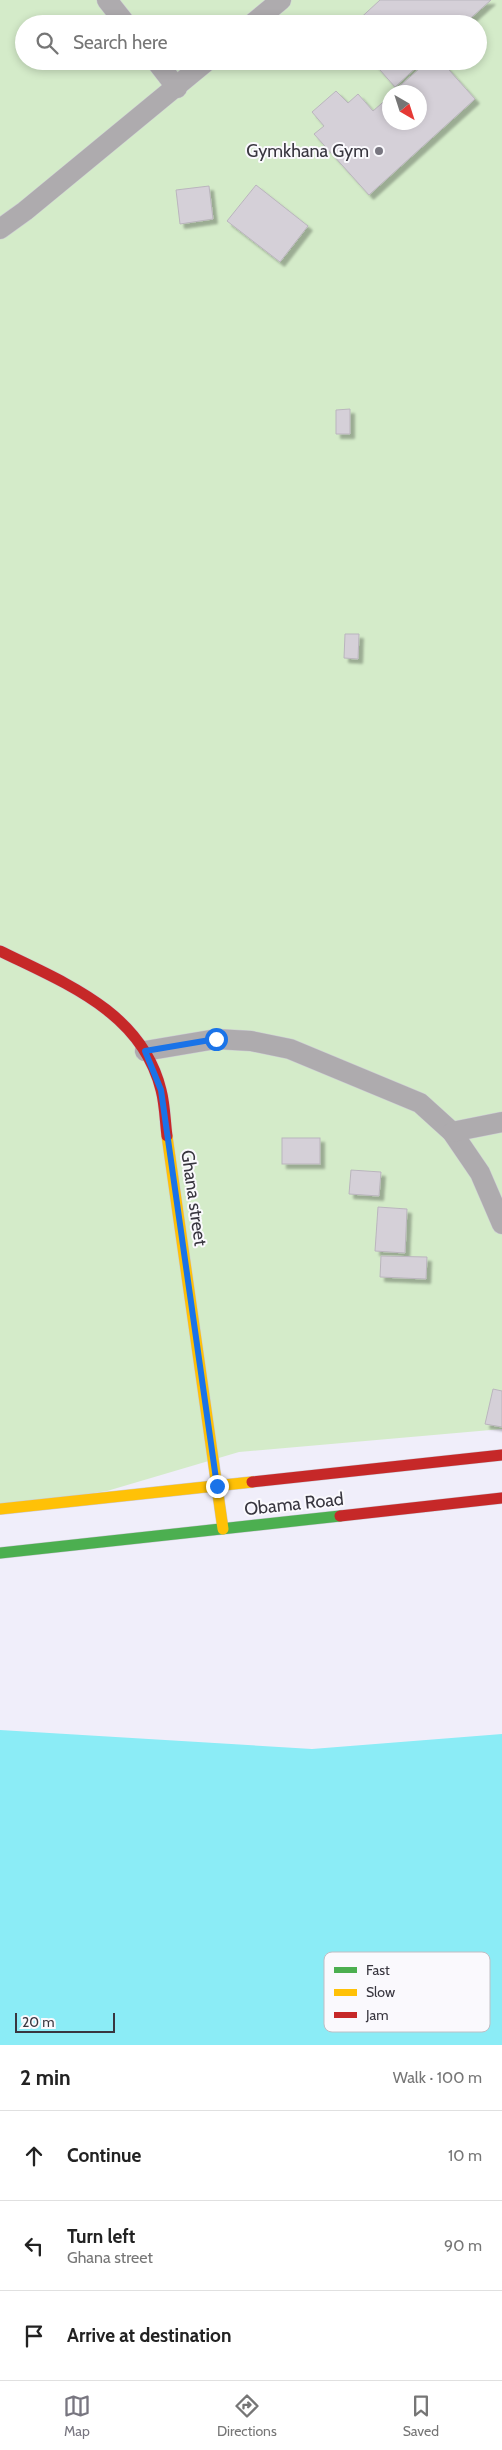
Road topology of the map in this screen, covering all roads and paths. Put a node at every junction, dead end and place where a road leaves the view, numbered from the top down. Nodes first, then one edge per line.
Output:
1 (107, 0) edge
2 (280, 0) edge
3 (119, 15) edge
4 (262, 15) edge
5 (163, 70) edge
6 (197, 70) edge
7 (176, 88) junction
8 (0, 229) edge
9 (0, 951) edge
10 (145, 1051) junction
11 (502, 1122) edge
12 (452, 1132) junction
13 (502, 1224) edge
14 (502, 1455) edge
15 (217, 1486) junction
16 (502, 1498) edge
17 (0, 1509) edge
18 (223, 1529) junction
19 (0, 1553) edge

1 - 3 lane
2 - 4 lane
5 - 7 lane
6 - 7 lane
7 - 8 lane
9 - 10 street, Ghana street
10 - 12 lane
10 - 15 street, Ghana street
11 - 12 lane
12 - 13 lane
14 - 15 street, Obama Road
15 - 17 street, Obama Road
15 - 18 street, Ghana street
16 - 18 street, Obama Road
18 - 19 street, Obama Road

